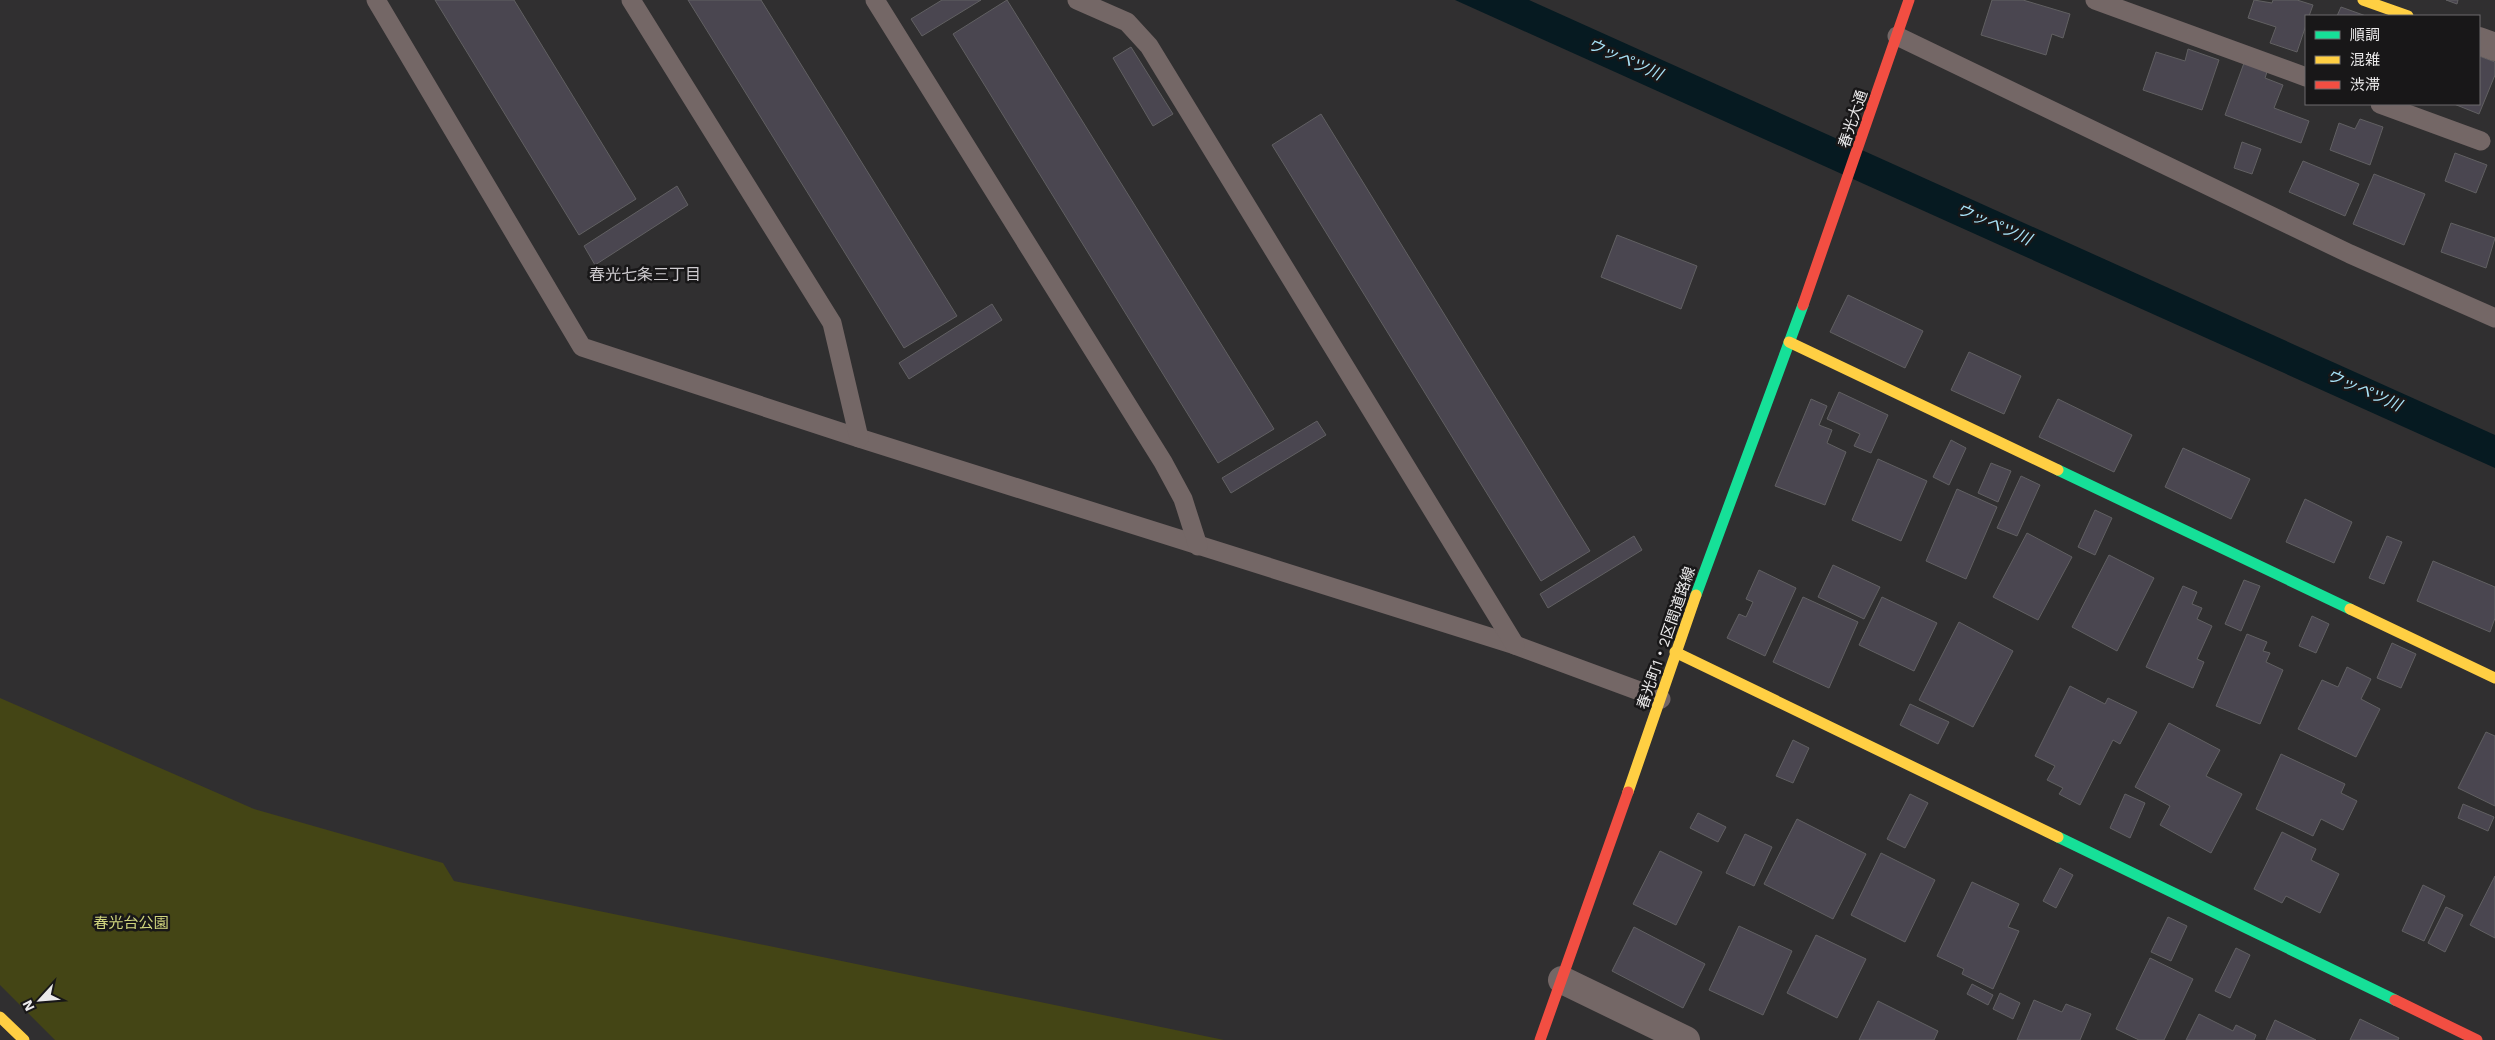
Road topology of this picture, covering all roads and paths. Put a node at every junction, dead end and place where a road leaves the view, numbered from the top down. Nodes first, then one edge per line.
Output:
1 (376, 0) edge
2 (631, 0) edge
3 (875, 0) edge
4 (1077, 0) edge
5 (1909, 0) edge
6 (2095, 0) edge
7 (2363, 0) edge
8 (2405, 15) edge
9 (1897, 36) junction
10 (2480, 42) edge
11 (2495, 47) edge
12 (2305, 77) edge
13 (2383, 105) edge
14 (2481, 141) dead end
15 (1824, 247) joint
16 (2495, 318) edge
17 (1789, 342) junction
18 (859, 438) junction
19 (1198, 546) junction
20 (1515, 645) junction
21 (1675, 652) junction
22 (2495, 678) edge
23 (1661, 699) junction
24 (1562, 980) junction
25 (0, 1017) edge
26 (24, 1040) edge
27 (1540, 1040) edge
28 (1686, 1040) edge
29 (2477, 1040) edge

1 - 18 lane
2 - 18 lane
3 - 19 lane
4 - 20 lane
5 - 9 main road, 春光大通
6 - 12 lane
7 - 8 main road
9 - 15 main road, 春光大通
9 - 16 lane
10 - 11 street
13 - 14 lane
15 - 17 main road, 春光町1・2区間道路線
17 - 21 main road, 春光町1・2区間道路線
17 - 22 main road
18 - 19 lane
19 - 20 lane
20 - 23 lane
21 - 23 main road, 春光町1・2区間道路線
21 - 29 main road
23 - 24 main road, 春光町1・2区間道路線
24 - 27 main road, 春光町1・2区間道路線
24 - 28 street
25 - 26 main road

